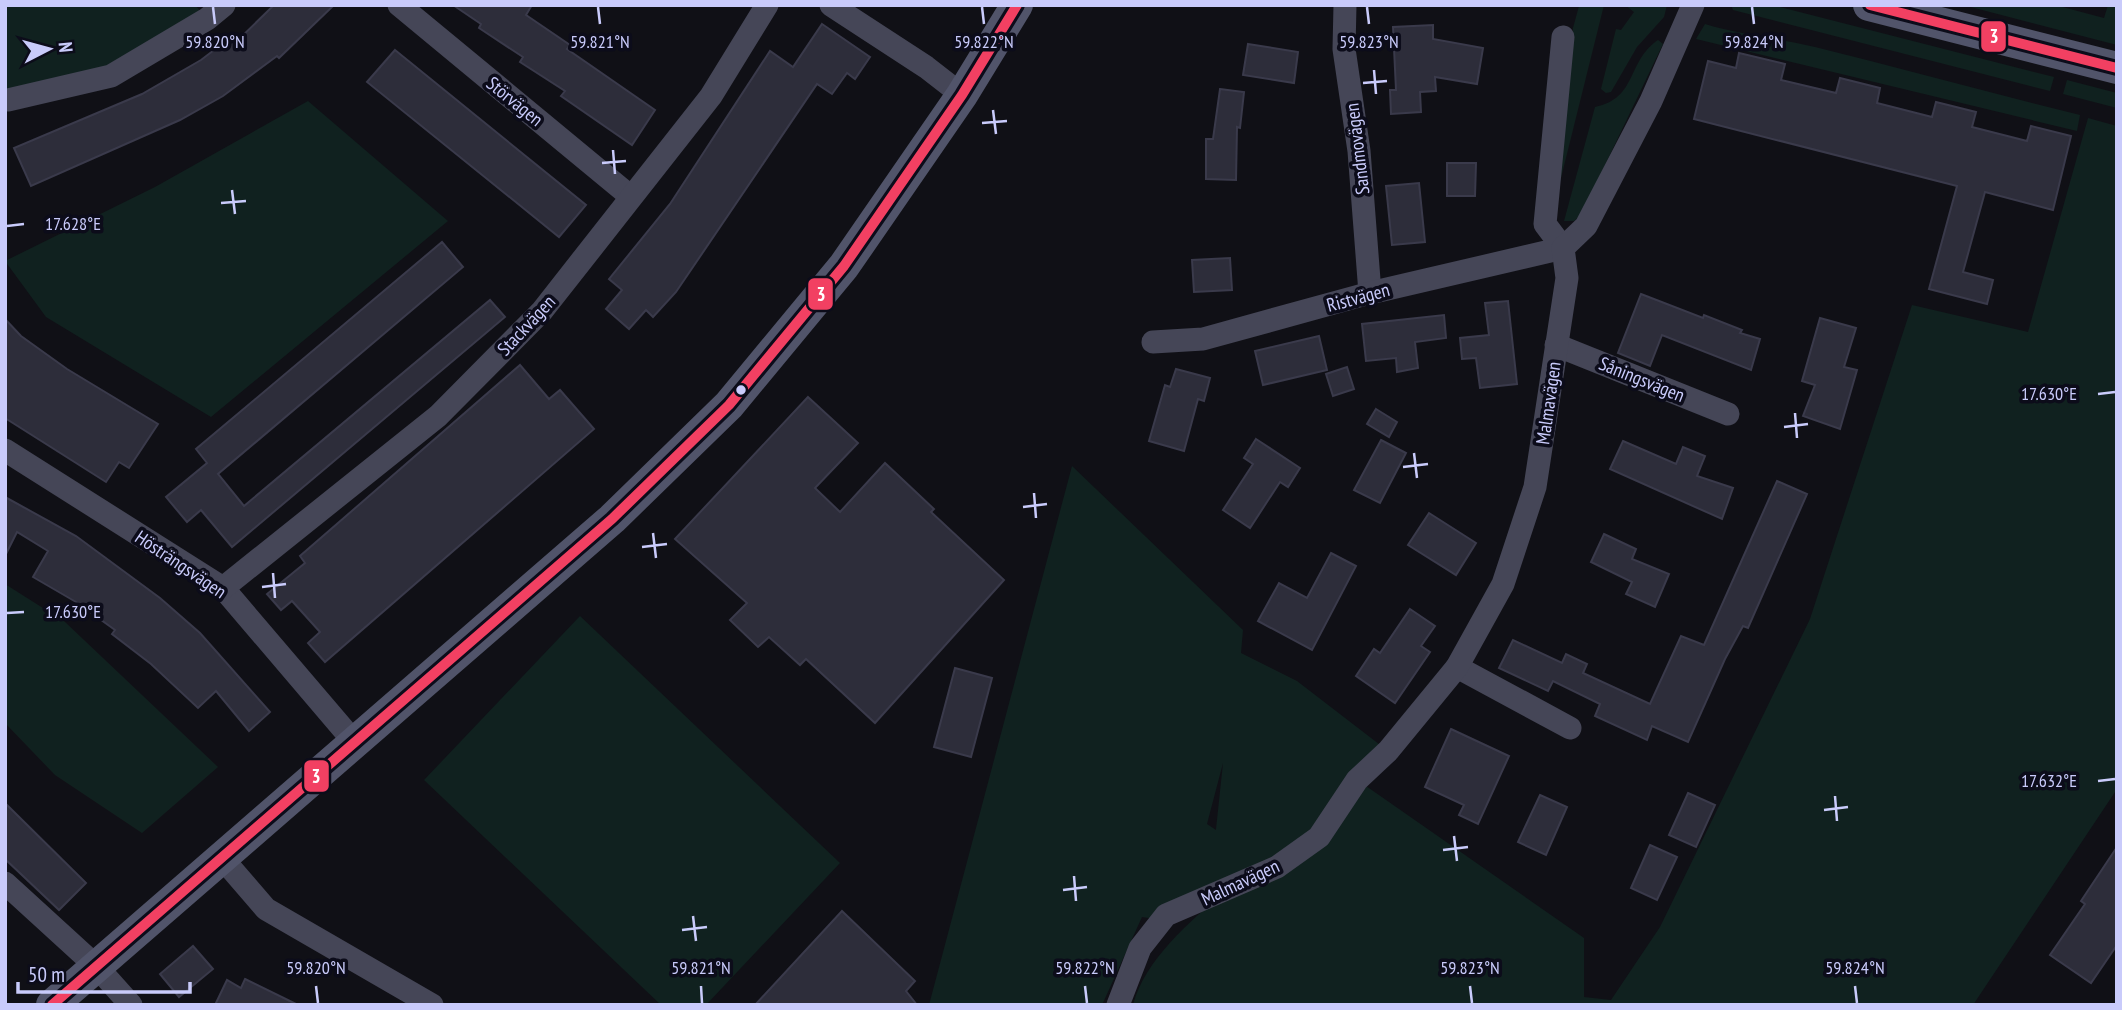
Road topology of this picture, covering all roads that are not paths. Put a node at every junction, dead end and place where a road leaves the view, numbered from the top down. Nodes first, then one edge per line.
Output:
1 (224, 5) edge
2 (399, 5) edge
3 (767, 5) edge
4 (831, 5) edge
5 (1017, 5) edge
6 (1345, 5) edge
7 (1693, 5) edge
8 (1869, 5) edge
9 (1563, 37) dead end
10 (2117, 68) edge
11 (962, 95) junction
12 (8, 100) dead end
13 (630, 196) junction
14 (1563, 248) junction
15 (1370, 293) junction
16 (1153, 342) dead end
17 (1556, 345) junction
18 (1728, 414) dead end
19 (5, 450) edge
20 (223, 588) junction
21 (1457, 667) junction
22 (1570, 728) dead end
23 (356, 744) junction
24 (222, 858) junction
25 (5, 883) edge
26 (97, 967) junction
27 (52, 1005) edge
28 (131, 1005) edge
29 (432, 1005) edge
30 (1118, 1005) edge

1 - 12 street
2 - 13 street, Störvägen
3 - 13 street, Stackvägen
4 - 11 street
5 - 11 street
6 - 15 street, Sandmovägen
7 - 14 street
8 - 10 street
9 - 14 street, Malmavägen
11 - 23 street
13 - 20 street, Stackvägen
14 - 15 street, Ristvägen
14 - 17 street, Malmavägen
15 - 16 street, Ristvägen
17 - 18 street, Såningsvägen
17 - 21 street, Malmavägen
19 - 20 street, Hösträngsvägen
20 - 23 street, Hösträngsvägen
21 - 22 street
21 - 30 street, Malmavägen
23 - 24 street
24 - 26 street
24 - 29 street
25 - 26 street
26 - 27 street
26 - 28 street

